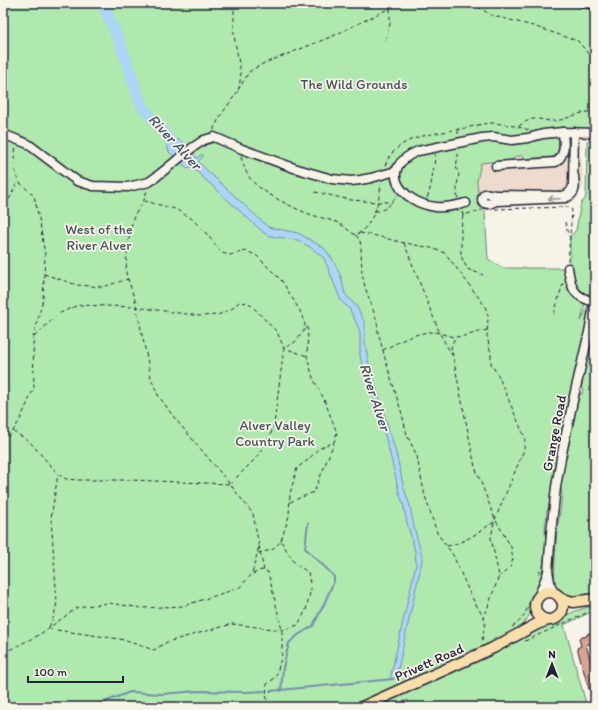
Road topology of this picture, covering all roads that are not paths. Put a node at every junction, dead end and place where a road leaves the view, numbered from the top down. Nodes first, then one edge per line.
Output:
1 (583, 3) edge
2 (595, 5) edge
3 (563, 132) junction
4 (574, 132) junction
5 (595, 133) edge
6 (3, 134) edge
7 (496, 166) dead end
8 (396, 171) junction
9 (574, 176) junction
10 (464, 203) road end
11 (568, 268) road end
12 (595, 301) edge
13 (548, 571) junction
14 (557, 596) junction
15 (595, 600) edge
16 (537, 603) junction
17 (561, 612) junction
18 (548, 620) junction
19 (506, 641) junction
20 (362, 707) edge

1 - 2 street
3 - 4 street
3 - 7 street
3 - 8 street
4 - 5 street
4 - 9 street
6 - 8 street
8 - 10 street
9 -> 9 street
11 - 12 street
12 - 13 street, Grange Road
13 - 14 street, Grange Road
13 - 16 street, Grange Road
14 - 15 main road
14 - 16 main road
14 - 17 main road
15 - 17 main road
16 - 18 main road
16 - 19 main road, Privett Road
17 - 18 main road
18 - 19 main road, Privett Road
19 - 20 main road, Privett Road

